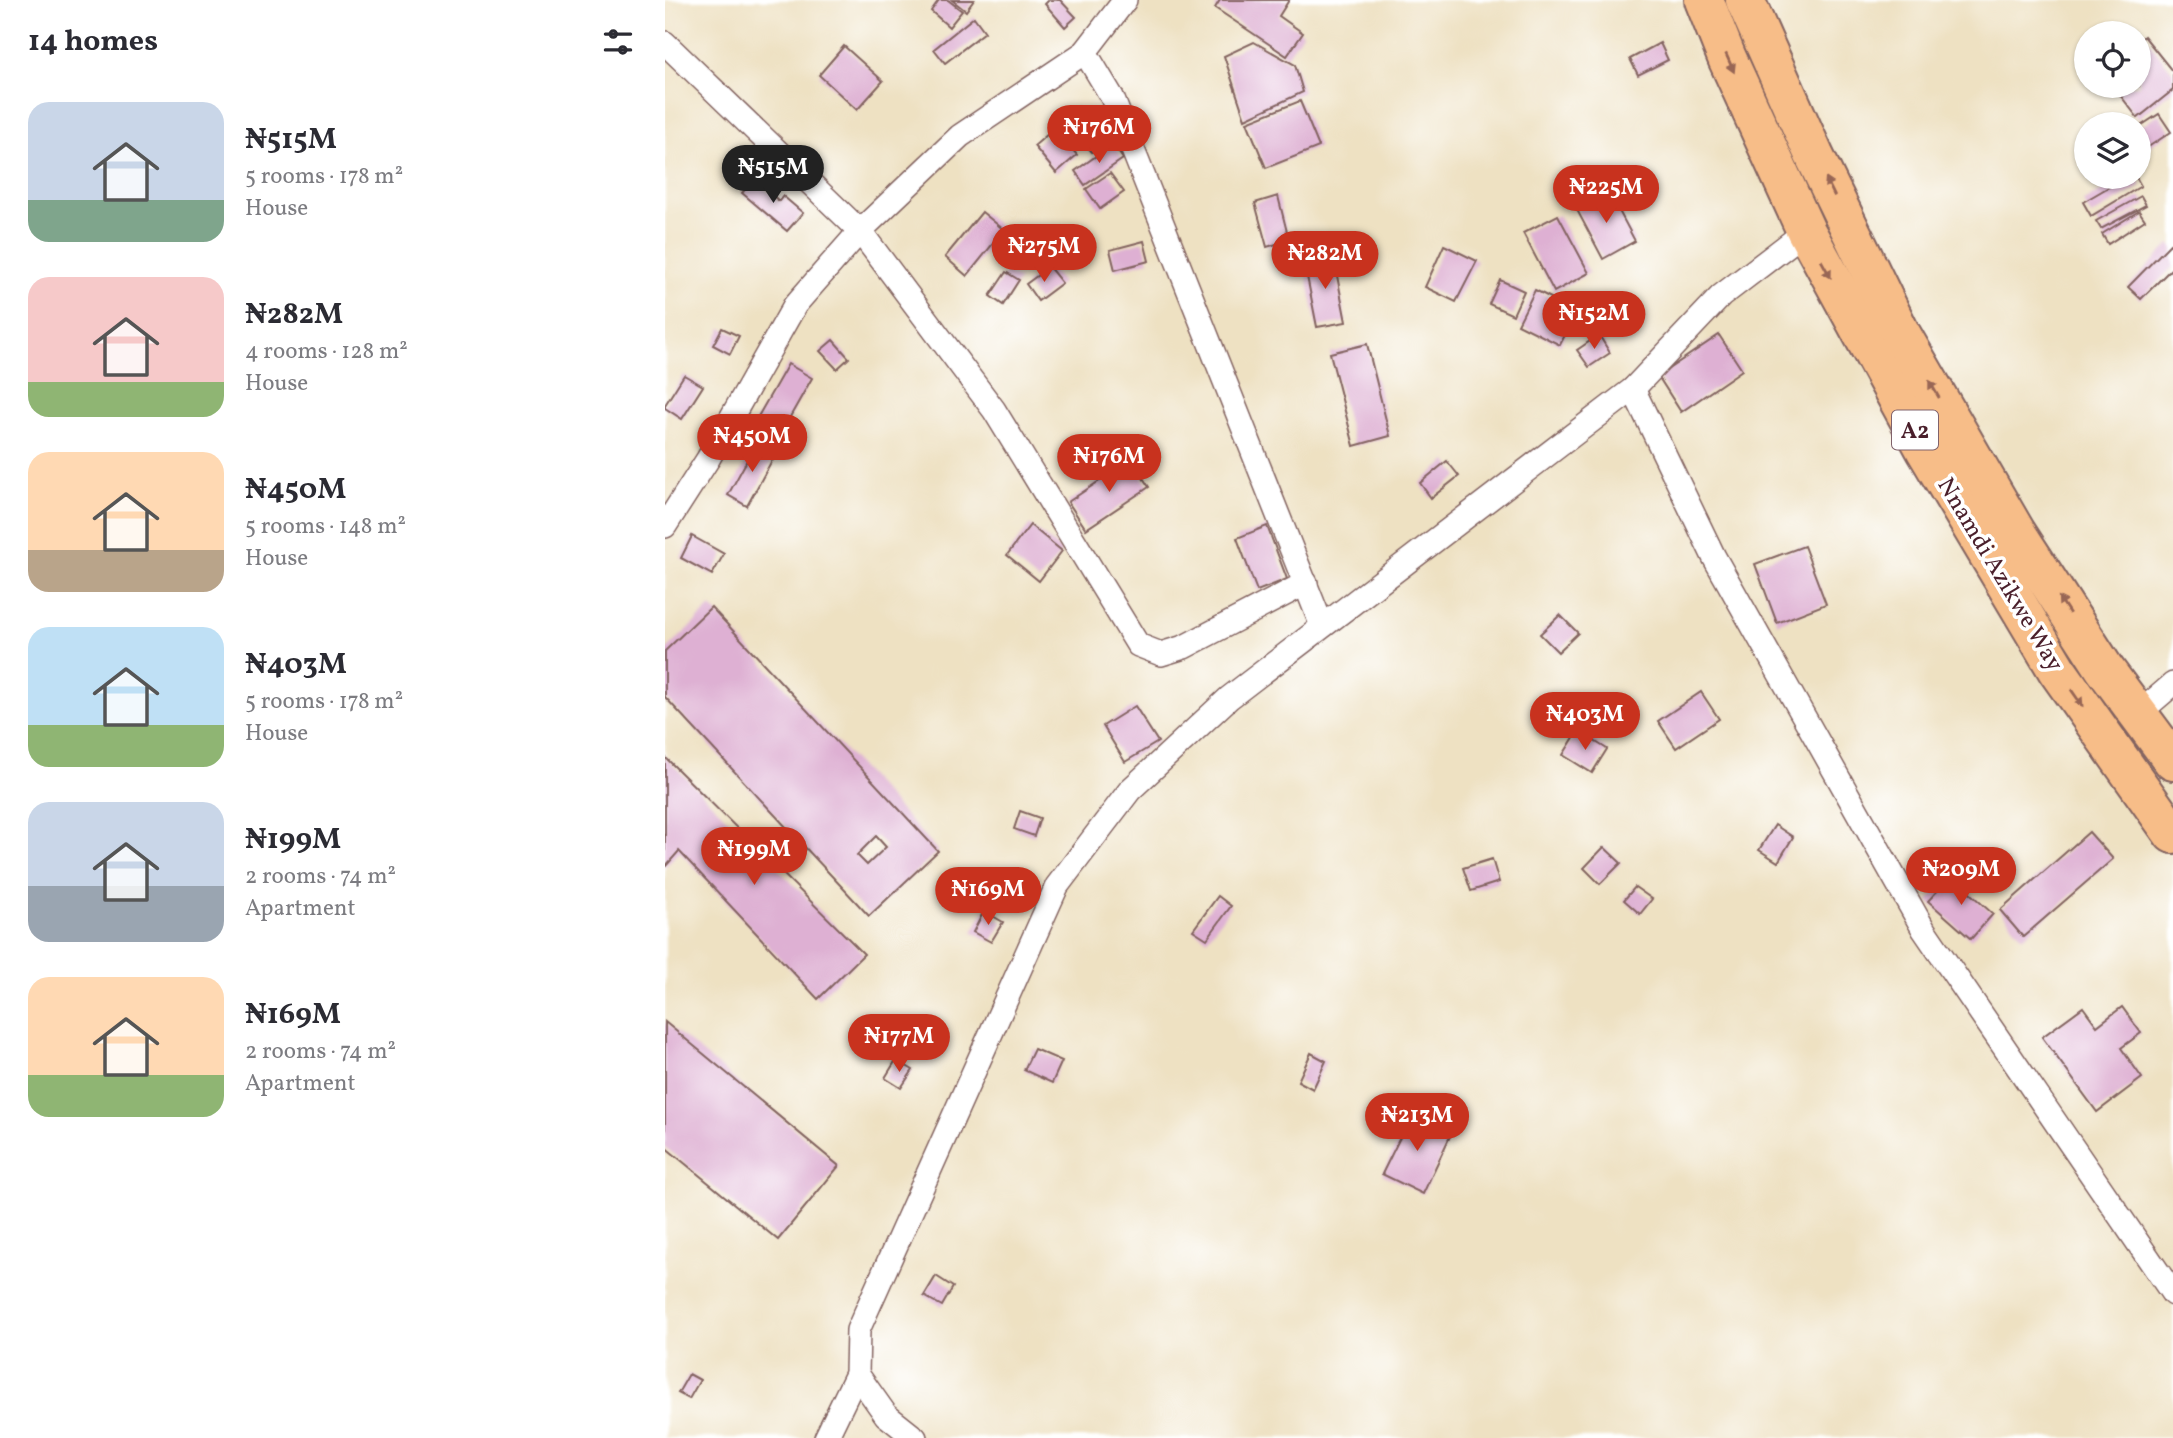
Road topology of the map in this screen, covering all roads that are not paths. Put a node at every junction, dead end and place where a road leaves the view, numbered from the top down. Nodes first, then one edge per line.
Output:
1 (1125, 0) edge
2 (1704, 0) edge
3 (1745, 0) edge
4 (665, 43) edge
5 (1085, 52) junction
6 (860, 231) junction
7 (1806, 231) junction
8 (1633, 389) junction
9 (665, 526) edge
10 (2001, 541) junction
11 (1306, 583) junction
12 (1322, 626) junction
13 (2173, 684) edge
14 (2139, 713) junction
15 (2173, 761) edge
16 (2173, 834) edge
17 (2173, 1294) edge
18 (857, 1374) junction
19 (826, 1438) edge
20 (915, 1438) edge

1 - 5 street
2 -> 7 highway, Nnamdi Azikwe Way / A2
10 -> 3 highway, Nnamdi Azikwe Way / A2
4 - 6 street
5 - 6 street
5 - 11 street
6 - 9 street
6 - 11 street
7 - 8 street
7 -> 10 highway, Nnamdi Azikwe Way / A2
8 - 12 street
8 - 17 street
14 -> 10 highway, Nnamdi Azikwe Way / A2
10 -> 16 highway, Nnamdi Azikwe Way / A2
11 - 12 street
12 - 18 street
13 - 14 street
14 - 15 highway, Nnamdi Azikwe Way / A2
18 - 19 street
18 - 20 street

